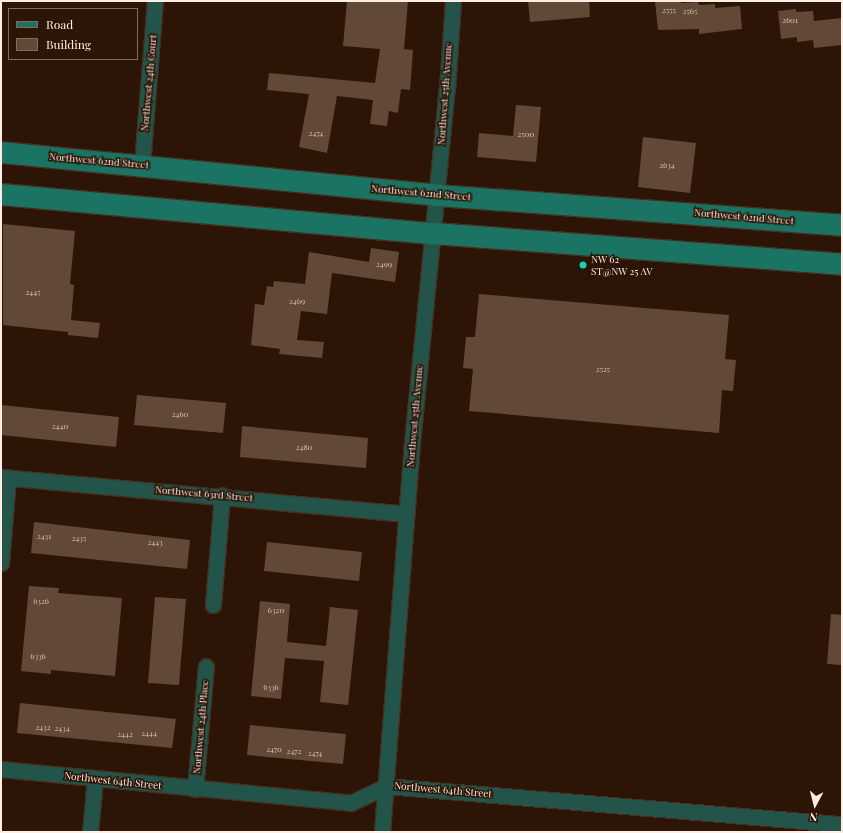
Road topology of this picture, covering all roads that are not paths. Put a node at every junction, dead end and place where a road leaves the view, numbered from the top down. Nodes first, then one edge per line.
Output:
1 (155, 1) edge
2 (453, 1) edge
3 (1, 152) edge
4 (142, 165) junction
5 (1, 194) edge
6 (436, 195) junction
7 (842, 225) edge
8 (433, 233) junction
9 (842, 264) edge
10 (4, 477) edge
11 (222, 495) junction
12 (406, 514) junction
13 (1, 563) edge
14 (213, 605) dead end
15 (206, 666) dead end
16 (1, 770) edge
17 (95, 779) junction
18 (386, 786) junction
19 (195, 789) junction
20 (842, 824) edge
21 (90, 832) edge
22 (382, 832) edge

1 - 4 street, Northwest 24th Court
2 - 6 street, Northwest 25th Avenue
3 - 4 main road, Northwest 62nd Street
4 - 6 main road, Northwest 62nd Street
5 - 8 main road
6 - 7 main road, Northwest 62nd Street
6 - 8 street, Northwest 25th Avenue
8 - 9 main road
8 - 12 street, Northwest 25th Avenue
10 - 11 street, Northwest 63rd Street
10 - 13 street
11 - 12 street, Northwest 63rd Street
11 - 14 street
12 - 18 street, Northwest 25th Avenue
15 - 19 street, Northwest 24th Place
16 - 17 street, Northwest 64th Street
17 - 19 street, Northwest 64th Street
17 - 21 street
18 - 19 street, Northwest 64th Street
18 - 20 street, Northwest 64th Street
18 - 22 street, Northwest 25th Avenue

